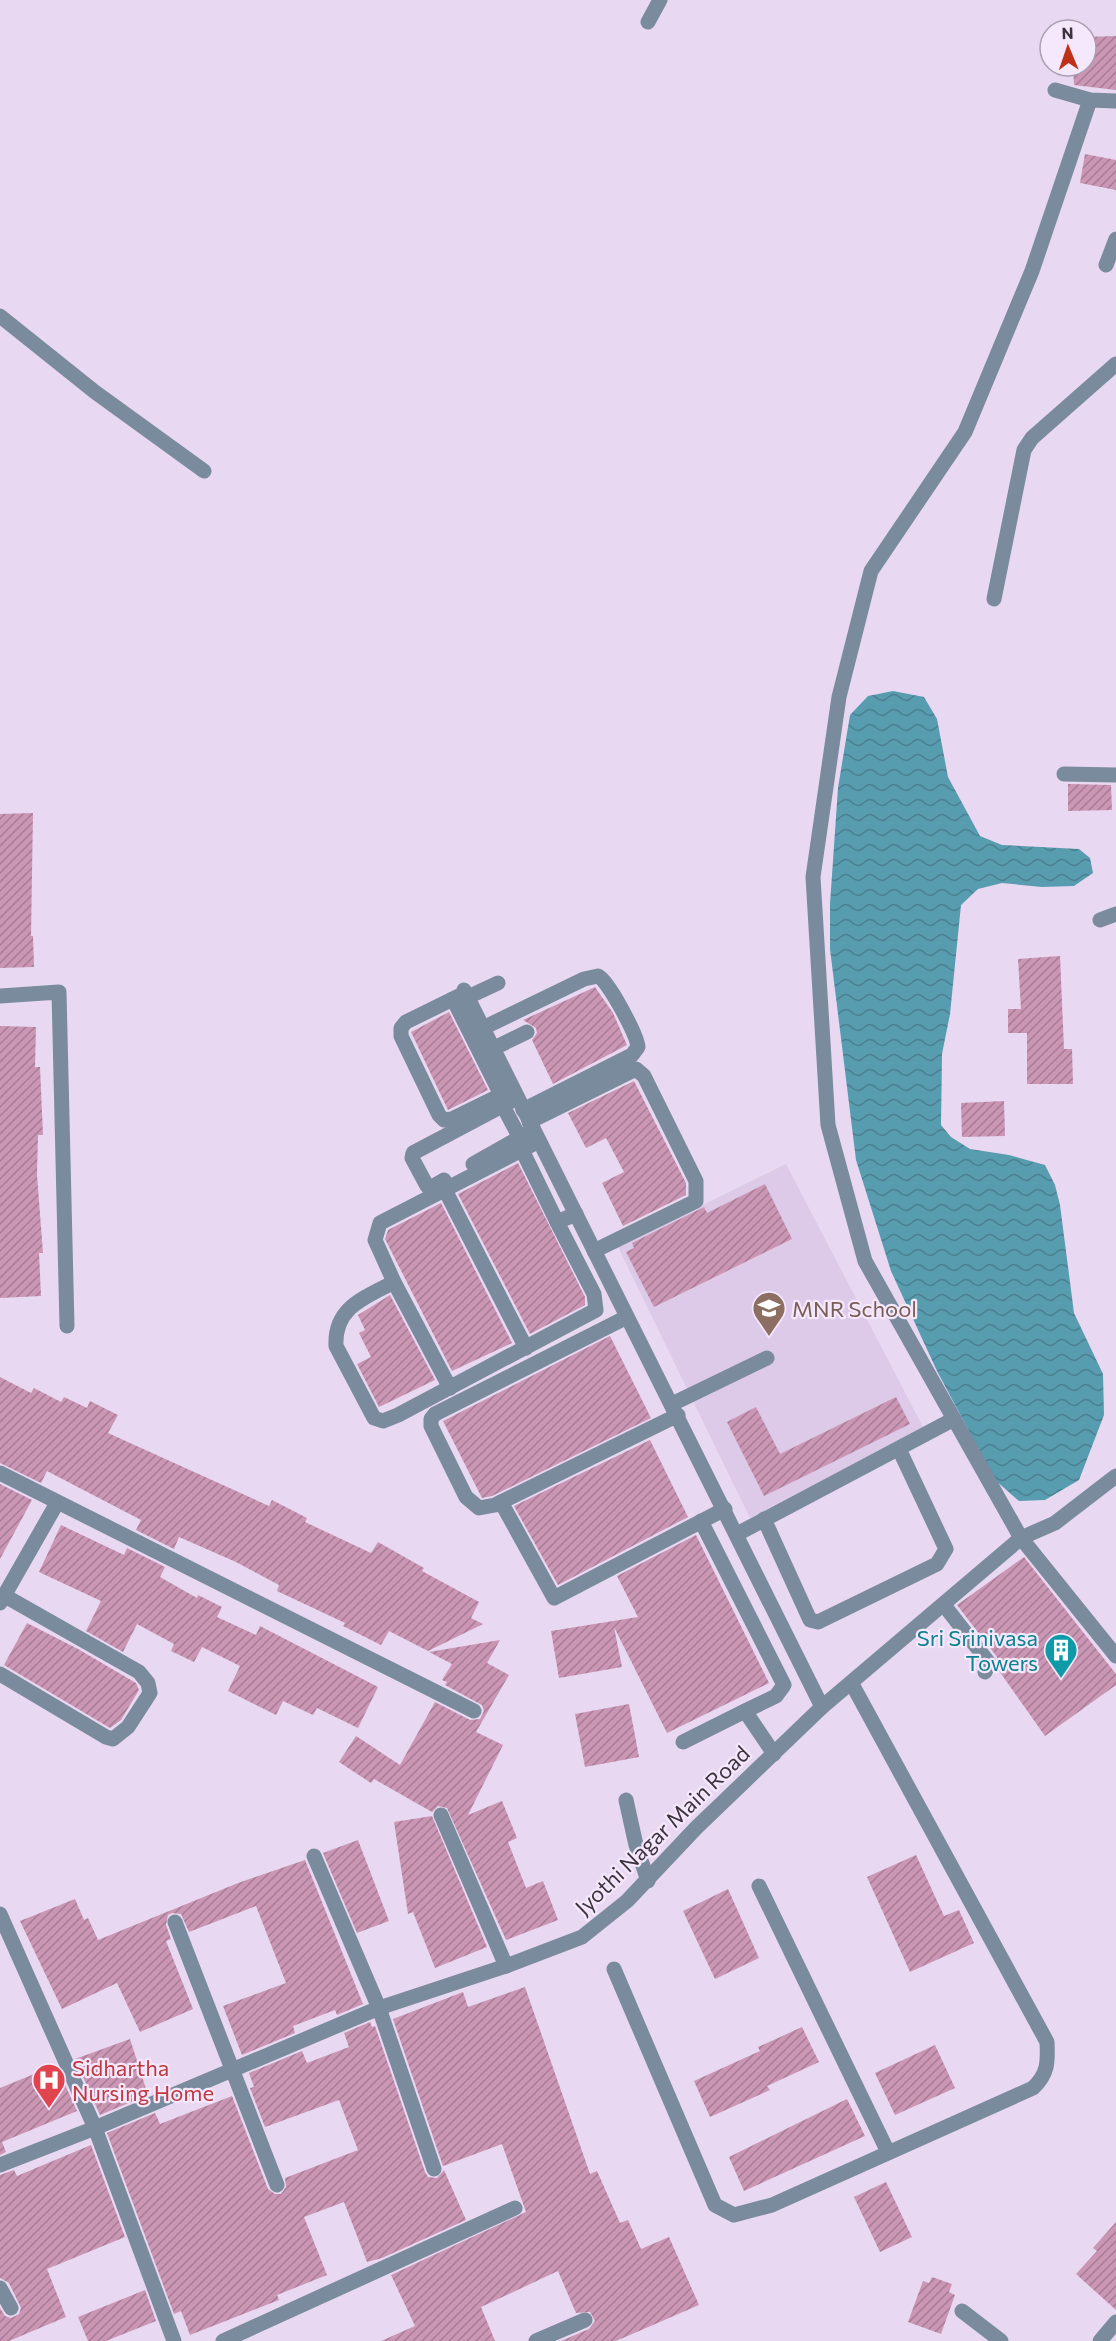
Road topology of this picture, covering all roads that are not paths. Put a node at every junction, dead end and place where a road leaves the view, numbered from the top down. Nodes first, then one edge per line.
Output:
1 (660, 0) edge
2 (648, 22) dead end
3 (1055, 90) dead end
4 (1090, 100) junction
5 (1116, 101) edge
6 (1116, 239) edge
7 (1106, 265) dead end
8 (0, 316) edge
9 (1116, 364) edge
10 (204, 471) dead end
11 (994, 599) dead end
12 (1065, 774) dead end
13 (1116, 776) edge
14 (1116, 914) edge
15 (1100, 921) dead end
16 (498, 983) dead end
17 (462, 995) junction
18 (0, 996) edge
19 (527, 1032) dead end
20 (484, 1043) junction
21 (520, 1118) junction
22 (445, 1190) junction
23 (576, 1214) junction
24 (557, 1222) junction
25 (594, 1251) junction
26 (394, 1282) junction
27 (611, 1286) junction
28 (594, 1294) junction
29 (627, 1317) junction
30 (67, 1326) dead end
31 (526, 1348) junction
32 (767, 1358) dead end
33 (450, 1388) junction
34 (675, 1409) junction
35 (954, 1419) junction
36 (899, 1449) junction
37 (0, 1473) edge
38 (1116, 1476) edge
39 (501, 1502) junction
40 (57, 1503) junction
41 (725, 1509) junction
42 (764, 1519) junction
43 (701, 1521) junction
44 (737, 1534) junction
45 (1021, 1538) junction
46 (2, 1600) edge
47 (944, 1605) junction
48 (1116, 1656) edge
49 (985, 1672) dead end
50 (0, 1674) edge
51 (852, 1684) junction
52 (822, 1707) junction
53 (474, 1711) dead end
54 (745, 1711) junction
55 (683, 1742) dead end
56 (774, 1754) junction
57 (626, 1800) dead end
58 (441, 1815) dead end
59 (314, 1856) dead end
60 (648, 1881) junction
61 (759, 1886) dead end
62 (0, 1914) edge
63 (175, 1922) dead end
64 (506, 1966) junction
65 (614, 1969) dead end
66 (379, 2008) junction
67 (232, 2070) junction
68 (94, 2128) junction
69 (888, 2152) junction
70 (0, 2164) edge
71 (434, 2169) dead end
72 (278, 2185) dead end
73 (515, 2208) dead end
74 (0, 2288) edge
75 (11, 2308) dead end
76 (962, 2311) dead end
77 (585, 2320) dead end
78 (1116, 2322) edge
79 (174, 2341) edge
80 (225, 2341) edge
81 (536, 2341) edge
82 (1001, 2341) edge
83 (1100, 2341) edge

1 - 2 street
3 - 4 street
4 - 5 street
4 - 35 street
6 - 7 street
8 - 10 street
9 - 11 street
12 - 13 street
14 - 15 street
16 - 17 street
17 - 20 street
17 - 21 street
18 - 30 street
19 - 20 street
20 - 21 street
20 - 21 street
21 - 21 street
21 - 22 street
21 - 23 street
21 - 24 street
21 - 25 street
22 - 26 street
22 - 31 street
23 - 24 street
23 - 25 street
24 - 28 street
25 - 27 street
26 - 33 street
26 - 33 street
27 - 28 street
27 - 29 street
28 - 31 street
29 - 34 street
29 - 39 street
31 - 33 street
32 - 34 street
34 - 39 street
34 - 41 street
35 - 36 street
35 - 45 street
36 - 42 street
36 - 42 street
37 - 40 street
38 - 45 street, Jyothi Nagar Main Road
39 - 43 street
40 - 46 street
40 - 53 street
41 - 43 street
41 - 44 street
42 - 44 street
43 - 54 street
44 - 52 street
45 - 47 street, Jyothi Nagar Main Road
45 - 48 street
46 - 50 street
47 - 49 street
47 - 51 street, Jyothi Nagar Main Road
51 - 52 street, Jyothi Nagar Main Road
51 - 69 street
52 - 56 street, Jyothi Nagar Main Road
54 - 55 street
54 - 56 street
56 - 60 street, Jyothi Nagar Main Road
57 - 60 street
58 - 64 street
59 - 66 street
60 - 64 street, Jyothi Nagar Main Road
61 - 69 street
62 - 68 street
63 - 67 street
64 - 66 street, Jyothi Nagar Main Road
65 - 69 street
66 - 67 street, Jyothi Nagar Main Road
66 - 71 street
67 - 68 street, Jyothi Nagar Main Road
67 - 72 street
68 - 70 street, Jyothi Nagar Main Road
68 - 79 street
73 - 80 street
74 - 75 street
76 - 82 street
77 - 81 street
78 - 83 street

